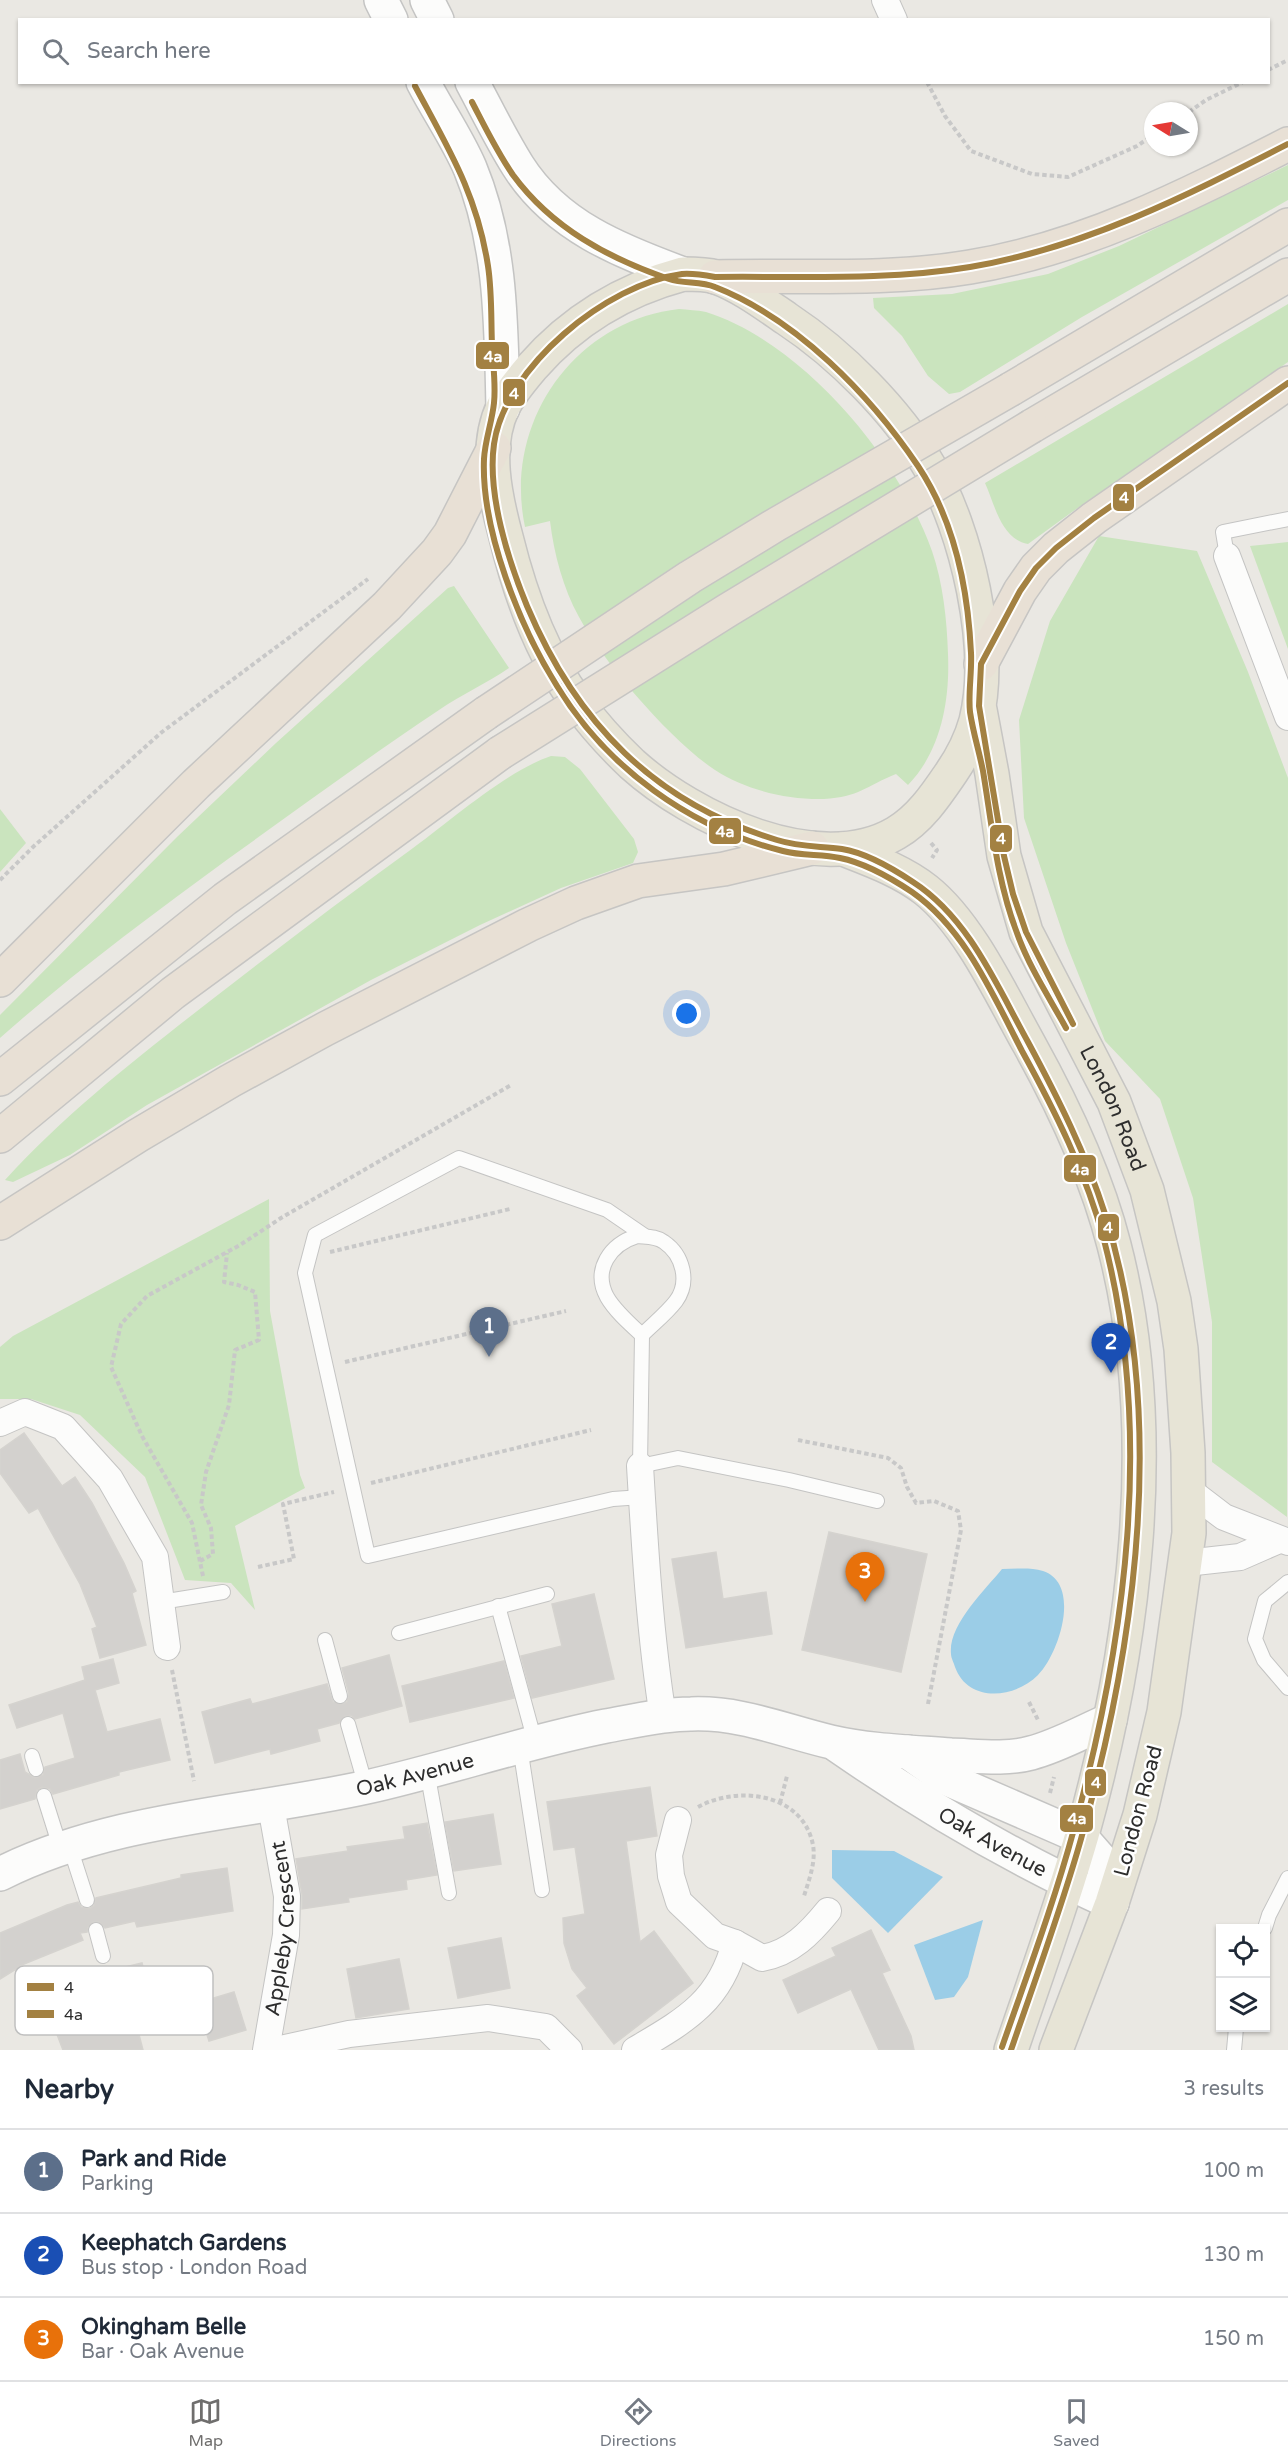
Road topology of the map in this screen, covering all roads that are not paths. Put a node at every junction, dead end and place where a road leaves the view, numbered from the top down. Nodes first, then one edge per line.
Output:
1 (381, 0) edge
2 (427, 0) edge
3 (885, 0) edge
4 (390, 18) edge
5 (436, 18) edge
6 (893, 18) edge
7 (424, 84) edge
8 (472, 84) edge
9 (1288, 144) edge
10 (1288, 225) edge
11 (683, 274) junction
12 (1288, 275) edge
13 (715, 277) junction
14 (1288, 383) edge
15 (503, 408) junction
16 (494, 448) junction
17 (1288, 519) edge
18 (1227, 556) joint
19 (981, 664) junction
20 (979, 706) junction
21 (1288, 717) edge
22 (827, 848) junction
23 (0, 980) edge
24 (0, 1079) edge
25 (0, 1136) edge
26 (0, 1223) edge
27 (645, 1236) junction
28 (642, 1335) junction
29 (0, 1423) edge
30 (640, 1466) junction
31 (1190, 1491) junction
32 (642, 1497) junction
33 (877, 1501) dead end
34 (1284, 1541) edge
35 (1133, 1560) junction
36 (1186, 1563) junction
37 (1288, 1582) edge
38 (223, 1592) dead end
39 (547, 1594) dead end
40 (161, 1602) junction
41 (498, 1606) junction
42 (399, 1633) dead end
43 (325, 1640) dead end
44 (167, 1647) road end
45 (1288, 1688) edge
46 (340, 1696) dead end
47 (663, 1717) junction
48 (1110, 1720) junction
49 (348, 1724) dead end
50 (832, 1742) junction
51 (528, 1744) junction
52 (908, 1752) junction
53 (427, 1771) junction
54 (366, 1787) junction
55 (44, 1796) dead end
56 (271, 1806) junction
57 (678, 1820) road end
58 (1081, 1837) junction
59 (66, 1848) junction
60 (0, 1874) edge
61 (1288, 1878) edge
62 (1067, 1882) junction
63 (542, 1890) dead end
64 (449, 1893) dead end
65 (87, 1900) dead end
66 (1112, 1903) junction
67 (828, 1911) dead end
68 (1266, 1924) edge
69 (96, 1930) dead end
70 (735, 1942) junction
71 (103, 1956) dead end
72 (1236, 2032) edge
73 (266, 2050) edge
74 (276, 2050) edge
75 (569, 2050) edge
76 (634, 2050) edge
77 (1011, 2050) edge
78 (1056, 2050) edge
79 (1234, 2050) edge

1 - 4 street
2 - 5 street
3 - 6 street
7 - 15 street
8 - 11 street
9 - 13 highway
10 - 24 highway, bridge
11 - 13 main road
11 - 15 main road
12 - 25 highway, bridge
13 - 19 main road
14 - 19 highway
15 - 16 main road
16 - 22 main road
16 - 23 highway
17 - 18 lane
18 - 21 street
19 - 20 main road
20 - 22 main road
20 - 31 main road, London Road
22 - 26 highway
22 - 35 main road
27 - 28 lane
27 - 28 lane
27 - 32 lane
28 - 30 lane
29 - 40 street
30 - 32 street
30 - 33 lane
31 - 34 street
31 - 36 main road, London Road
32 - 47 street
34 - 36 street
35 - 36 main road
35 - 48 main road
36 - 66 main road, London Road
37 - 45 lane
38 - 40 lane
39 - 41 lane
40 - 44 street
41 - 42 lane
41 - 51 lane
43 - 46 lane
47 - 50 street, Oak Avenue
47 - 51 street, Oak Avenue
48 - 52 street, Oak Avenue
48 - 58 main road
49 - 54 lane
50 - 52 street, Oak Avenue
50 - 62 street, Oak Avenue
51 - 53 street, Oak Avenue
51 - 63 lane
52 - 58 street, Oak Avenue
53 - 54 street, Oak Avenue
53 - 64 lane
54 - 56 street, Oak Avenue
55 - 59 lane
56 - 59 street, Oak Avenue
56 - 73 street, Appleby Crescent
57 - 70 street
58 - 62 main road
58 - 66 street, Oak Avenue
59 - 60 street, Oak Avenue
59 - 65 lane
61 - 68 lane
62 - 66 street, Oak Avenue
62 - 77 main road
66 - 78 main road, London Road
67 - 70 street
69 - 71 lane
70 - 76 street
72 - 79 lane
74 - 75 street, Appleby Crescent

